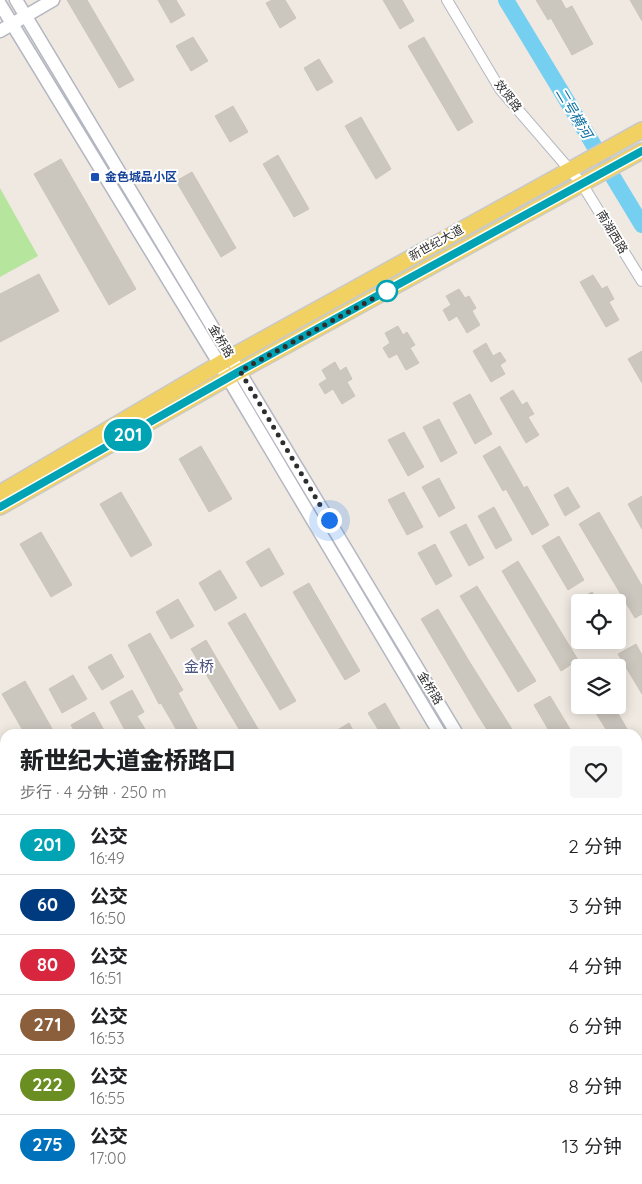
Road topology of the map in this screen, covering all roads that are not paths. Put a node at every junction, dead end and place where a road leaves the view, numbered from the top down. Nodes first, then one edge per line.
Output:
1 (16, 0) edge
2 (53, 0) edge
3 (447, 0) edge
4 (0, 4) edge
5 (26, 16) junction
6 (12, 24) junction
7 (0, 30) edge
8 (642, 130) edge
9 (642, 151) edge
10 (570, 169) junction
11 (582, 184) junction
12 (642, 281) edge
13 (225, 361) junction
14 (234, 375) junction
15 (0, 493) edge
16 (0, 507) edge
17 (437, 729) edge
18 (454, 729) edge

1 - 5 street, 金桥路
2 - 5 street
3 - 10 street, 效贤路
4 - 6 street, 金桥路
5 - 6 street
5 - 13 street, 金桥路
6 - 7 street
6 - 13 street, 金桥路
8 - 10 main road, 新世纪大道
9 - 11 main road, 新世纪大道
10 - 11 street, 效贤路
10 - 13 main road, 新世纪大道
11 - 12 street, 南湖西路
11 - 14 main road, 新世纪大道
13 - 14 street, 金桥路
13 - 15 main road, 新世纪大道
14 - 16 main road, 新世纪大道
14 - 17 street, 金桥路
14 - 18 street, 金桥路

